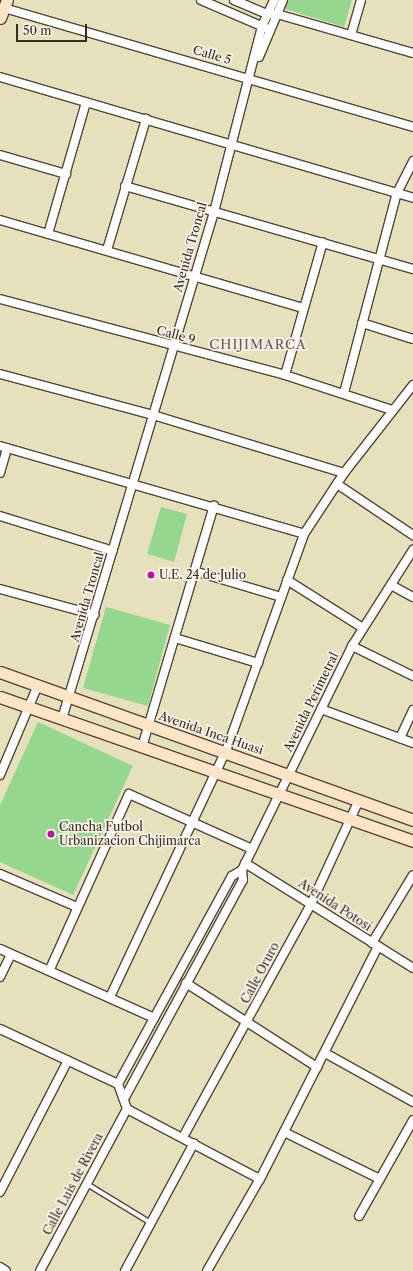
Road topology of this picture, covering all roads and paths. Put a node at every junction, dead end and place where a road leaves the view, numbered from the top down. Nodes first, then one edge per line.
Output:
1 (201, 0) edge
2 (234, 0) edge
3 (274, 0) edge
4 (283, 0) edge
5 (361, 0) edge
6 (6, 4) edge
7 (267, 14) junction
8 (277, 14) junction
9 (0, 18) edge
10 (262, 26) junction
11 (271, 29) junction
12 (351, 35) junction
13 (413, 54) edge
14 (0, 77) edge
15 (250, 78) junction
16 (86, 102) junction
17 (146, 119) junction
18 (413, 127) edge
19 (231, 143) junction
20 (0, 155) edge
21 (413, 161) edge
22 (411, 170) edge
23 (66, 174) junction
24 (125, 186) junction
25 (397, 193) junction
26 (413, 198) edge
27 (214, 212) junction
28 (0, 220) edge
29 (48, 234) junction
30 (323, 242) junction
31 (107, 250) junction
32 (378, 259) junction
33 (413, 269) edge
34 (195, 276) junction
35 (0, 299) edge
36 (303, 308) junction
37 (362, 323) junction
38 (413, 339) edge
39 (173, 346) junction
40 (0, 374) edge
41 (286, 375) junction
42 (413, 385) edge
43 (344, 393) junction
44 (392, 410) junction
45 (154, 415) junction
46 (4, 447) edge
47 (0, 473) edge
48 (344, 473) junction
49 (133, 482) junction
50 (336, 484) junction
51 (214, 505) junction
52 (0, 516) edge
53 (304, 534) junction
54 (413, 535) edge
55 (413, 550) edge
56 (113, 551) junction
57 (194, 571) junction
58 (287, 580) junction
59 (391, 585) junction
60 (0, 589) edge
61 (281, 597) junction
62 (413, 597) edge
63 (95, 616) junction
64 (363, 628) junction
65 (175, 638) junction
66 (352, 646) junction
67 (258, 663) junction
68 (0, 672) edge
69 (413, 676) edge
70 (38, 685) junction
71 (70, 696) junction
72 (0, 697) edge
73 (31, 708) junction
74 (321, 708) junction
75 (413, 710) edge
76 (62, 719) junction
77 (150, 725) junction
78 (400, 738) junction
79 (413, 743) edge
80 (142, 747) junction
81 (226, 750) junction
82 (214, 771) junction
83 (288, 774) junction
84 (0, 775) edge
85 (280, 792) junction
86 (360, 800) junction
87 (351, 818) junction
88 (413, 820) edge
89 (190, 821) junction
90 (413, 841) edge
91 (252, 849) junction
92 (244, 866) junction
93 (0, 874) edge
94 (413, 875) edge
95 (311, 904) junction
96 (76, 908) junction
97 (375, 944) junction
98 (0, 949) edge
99 (11, 954) junction
100 (413, 968) edge
101 (50, 969) junction
102 (0, 977) edge
103 (186, 983) junction
104 (110, 998) junction
105 (154, 1018) junction
106 (248, 1021) junction
107 (0, 1029) edge
108 (325, 1052) junction
109 (68, 1060) junction
110 (317, 1067) junction
111 (118, 1084) junction
112 (124, 1099) junction
113 (413, 1102) edge
114 (127, 1108) junction
115 (413, 1120) edge
116 (284, 1132) junction
117 (183, 1137) junction
118 (194, 1143) junction
119 (260, 1179) junction
120 (380, 1179) junction
121 (2, 1182) edge
122 (87, 1184) junction
123 (0, 1192) edge
124 (359, 1216) dead end
125 (150, 1223) junction
126 (0, 1267) edge
127 (6, 1271) edge
128 (40, 1271) edge
129 (125, 1271) edge
130 (207, 1271) edge

1 - 10 street
2 - 7 street
3 - 7 street, Avenida Troncal
4 - 8 street
5 - 12 street
6 - 9 street
6 - 15 street, Calle 5
7 - 8 street
7 - 10 street, Avenida Troncal
8 - 11 street
8 - 12 street
10 - 11 street
10 - 15 street, Avenida Troncal
11 - 15 street
12 - 13 street
14 - 16 street
15 - 18 street, Calle 5
15 - 19 street, Avenida Troncal
16 - 17 street
16 - 23 street
17 - 19 street
17 - 24 street
19 - 25 street
19 - 27 street, Avenida Troncal
20 - 23 street
21 - 22 street
22 - 25 street
23 - 29 street
24 - 27 street
24 - 31 street
25 - 26 street
25 - 32 street
27 - 30 street
27 - 34 street, Avenida Troncal
28 - 29 street
29 - 31 street
30 - 32 street
30 - 36 street
31 - 34 street
32 - 33 street
32 - 37 street
34 - 36 street
34 - 39 street, Avenida Troncal
35 - 39 street, Calle 9
36 - 41 street
37 - 38 street
37 - 43 street
39 - 41 street, Calle 9
39 - 45 street, Avenida Troncal
40 - 45 street
41 - 43 street, Calle 9
42 - 44 street
43 - 44 street, Calle 9
44 - 48 street
45 - 48 street
45 - 49 street, Avenida Troncal
46 - 47 street
46 - 49 street
48 - 50 street
49 - 51 street
49 - 56 street, Avenida Troncal
50 - 53 street
50 - 54 street
51 - 53 street
51 - 57 street
52 - 56 street
53 - 58 street
55 - 59 street, Avenida Perímetral
56 - 63 street, Avenida Troncal
57 - 61 street
57 - 65 street
58 - 61 street
58 - 64 street
59 - 62 street
59 - 64 street, Avenida Perímetral
60 - 63 street
61 - 67 street
63 - 71 street, Avenida Troncal
64 - 66 street, Avenida Perímetral
65 - 67 street
65 - 77 street
66 - 69 street
66 - 74 street, Avenida Perímetral
67 - 81 street
68 - 70 street, Avenida Inca Huasi
70 - 71 street, Avenida Inca Huasi
70 - 73 street
71 - 76 street, Avenida Troncal
71 - 77 street, Avenida Inca Huasi
72 - 73 street
73 - 76 street
73 - 84 street
74 - 78 street
74 - 83 street, Avenida Perímetral
75 - 78 street
76 - 80 street
77 - 80 street
77 - 81 street, Avenida Inca Huasi
78 - 79 street
80 - 82 street
81 - 82 street
81 - 83 street, Avenida Inca Huasi
82 - 85 street
82 - 89 street
83 - 85 street, Avenida Perímetral
83 - 86 street, Avenida Inca Huasi
85 - 87 street
85 - 91 street, Avenida Perímetral
86 - 87 street, Calle Oruro
86 - 88 street, Avenida Inca Huasi
87 - 90 street
87 - 95 street, Calle Oruro
89 - 91 street
89 - 96 street
89 - 104 street
91 - 92 street, Avenida Perímetral
92 - 95 street, Avenida Potosí
92 - 103 street
92 - 105 street
93 - 96 street
94 - 97 street
95 - 97 street, Avenida Potosí
95 - 106 street, Calle Oruro
96 - 101 street
97 - 100 street, Avenida Potosí
97 - 108 street
98 - 99 street
99 - 101 street
99 - 102 street
101 - 104 street
103 - 106 street
103 - 112 street
104 - 105 street
105 - 111 street
106 - 110 street
106 - 117 street, Calle Oruro
107 - 109 street
108 - 110 street
108 - 113 street
109 - 111 street
109 - 121 street
110 - 116 street
111 - 112 street
112 - 114 street
114 - 117 street
114 - 122 street, Calle Luis de Rivera
115 - 120 street
116 - 119 street
116 - 120 street
117 - 118 street
118 - 119 street
118 - 125 street
119 - 130 street
120 - 124 street
121 - 123 street
122 - 125 lane
122 - 128 street, Calle Luis de Rivera
125 - 129 street
126 - 127 street

